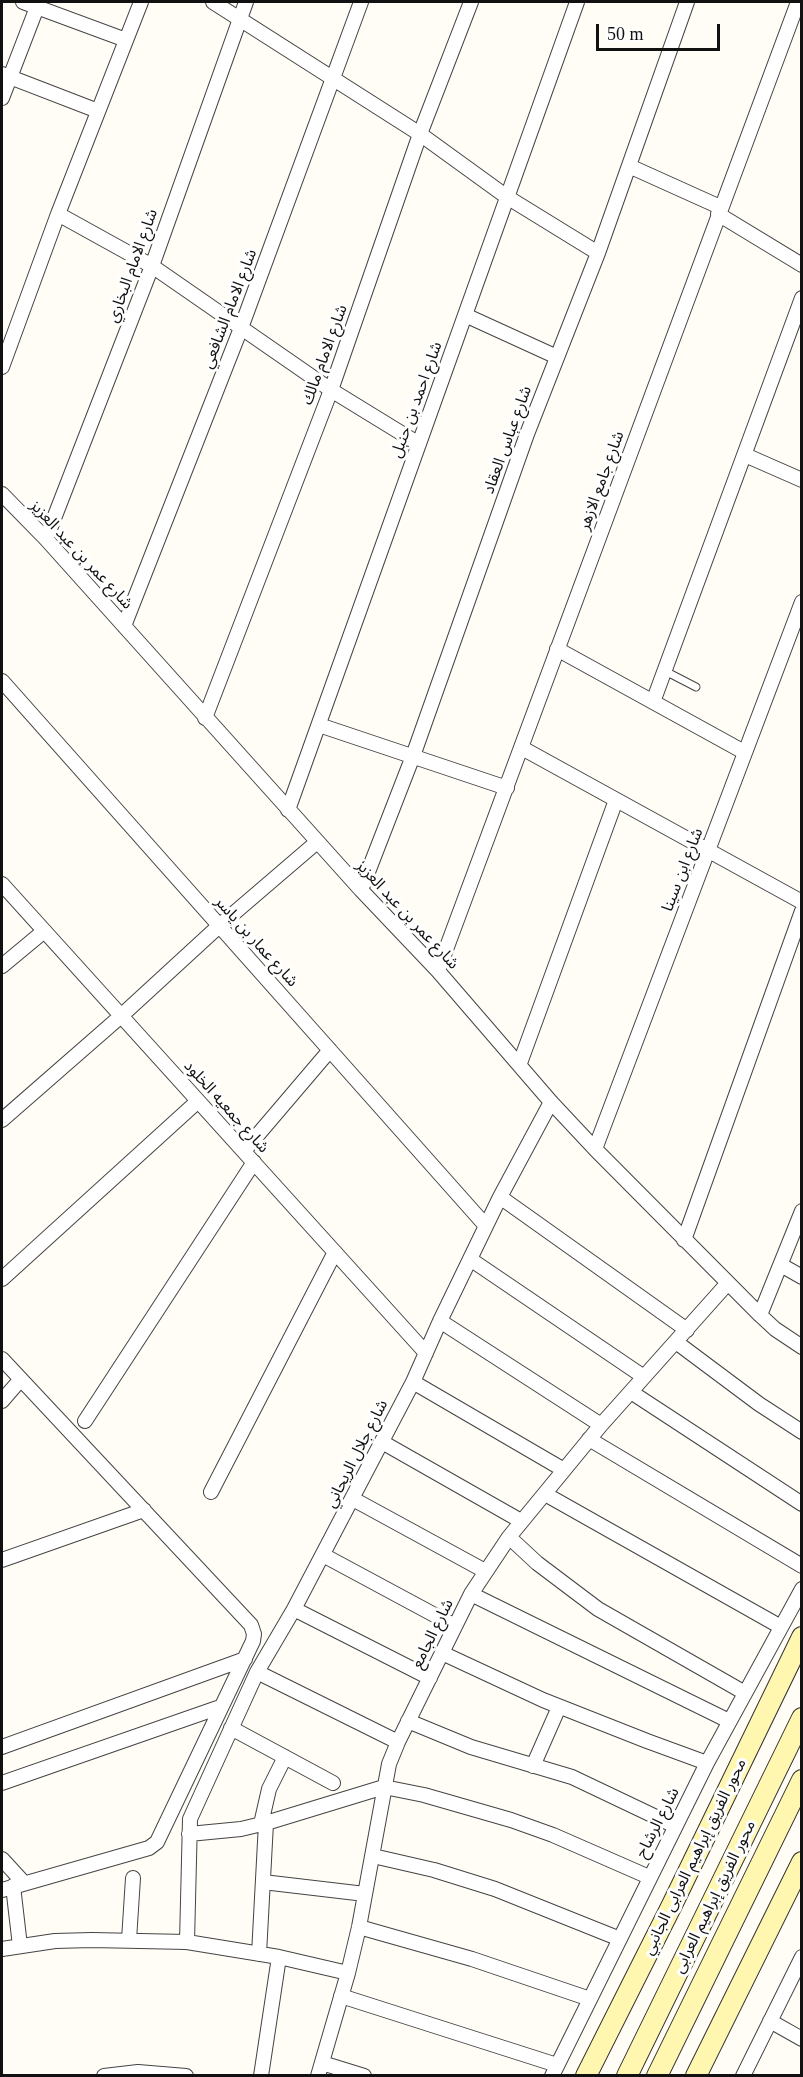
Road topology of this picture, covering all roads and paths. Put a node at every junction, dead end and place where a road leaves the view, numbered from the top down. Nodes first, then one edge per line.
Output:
1 (141, 2) edge
2 (213, 2) edge
3 (246, 2) edge
4 (361, 2) edge
5 (471, 2) edge
6 (577, 2) edge
7 (686, 2) edge
8 (798, 2) edge
9 (33, 3) edge
10 (240, 17) junction
11 (126, 40) junction
12 (6, 75) edge
13 (332, 79) junction
14 (2, 98) edge
15 (98, 111) junction
16 (420, 134) junction
17 (630, 166) junction
18 (507, 197) junction
19 (719, 211) junction
20 (58, 214) junction
21 (598, 252) junction
22 (801, 265) edge
23 (152, 266) junction
24 (801, 298) edge
25 (465, 315) junction
26 (241, 328) junction
27 (5, 345) edge
28 (557, 357) junction
29 (2, 367) edge
30 (331, 390) junction
31 (419, 444) junction
32 (745, 455) junction
33 (801, 480) edge
34 (2, 494) edge
35 (46, 539) junction
36 (801, 602) edge
37 (124, 626) junction
38 (557, 649) junction
39 (664, 671) junction
40 (2, 681) edge
41 (696, 687) dead end
42 (653, 702) junction
43 (205, 718) junction
44 (319, 725) junction
45 (522, 748) junction
46 (744, 752) junction
47 (413, 756) junction
48 (507, 788) junction
49 (616, 800) junction
50 (288, 810) junction
51 (317, 842) junction
52 (708, 851) junction
53 (2, 884) edge
54 (361, 890) junction
55 (801, 902) edge
56 (801, 911) edge
57 (219, 926) junction
58 (43, 932) junction
59 (2, 966) edge
60 (438, 971) junction
61 (121, 1016) junction
62 (330, 1050) junction
63 (520, 1064) junction
64 (198, 1101) junction
65 (551, 1102) junction
66 (2, 1120) edge
67 (595, 1149) junction
68 (244, 1150) junction
69 (254, 1162) junction
70 (500, 1197) junction
71 (801, 1211) edge
72 (486, 1226) junction
73 (684, 1240) junction
74 (335, 1252) junction
75 (470, 1259) junction
76 (781, 1265) junction
77 (801, 1277) edge
78 (2, 1279) edge
79 (727, 1284) junction
80 (760, 1315) junction
81 (440, 1321) junction
82 (687, 1330) junction
83 (676, 1342) junction
84 (801, 1347) edge
85 (426, 1353) junction
86 (2, 1359) edge
87 (644, 1377) junction
88 (21, 1379) junction
89 (413, 1382) junction
90 (631, 1392) junction
91 (2, 1401) edge
92 (85, 1421) dead end
93 (600, 1425) junction
94 (801, 1432) edge
95 (589, 1439) junction
96 (382, 1442) junction
97 (564, 1470) junction
98 (211, 1492) dead end
99 (544, 1494) junction
100 (353, 1499) junction
101 (801, 1504) edge
102 (144, 1510) junction
103 (521, 1521) junction
104 (509, 1537) junction
105 (323, 1555) junction
106 (2, 1560) edge
107 (801, 1566) edge
108 (485, 1571) junction
109 (801, 1589) edge
110 (471, 1594) junction
111 (294, 1610) junction
112 (455, 1626) junction
113 (781, 1627) junction
114 (801, 1637) edge
115 (442, 1653) junction
116 (244, 1659) junction
117 (257, 1672) junction
118 (430, 1678) junction
119 (745, 1693) junction
120 (220, 1707) junction
121 (559, 1707) junction
122 (801, 1718) edge
123 (408, 1721) junction
124 (729, 1721) junction
125 (231, 1728) junction
126 (398, 1742) junction
127 (2, 1747) edge
128 (285, 1756) junction
129 (707, 1763) junction
130 (533, 1766) junction
131 (801, 1780) edge
132 (2, 1783) edge
133 (333, 1783) dead end
134 (384, 1787) junction
135 (263, 1824) junction
136 (190, 1826) junction
137 (675, 1826) junction
138 (373, 1856) junction
139 (2, 1859) edge
140 (801, 1862) edge
141 (650, 1877) junction
142 (133, 1878) dead end
143 (263, 1882) junction
144 (13, 1886) edge
145 (365, 1894) junction
146 (359, 1927) junction
147 (620, 1939) junction
148 (129, 1940) junction
149 (187, 1942) junction
150 (20, 1946) junction
151 (2, 1949) edge
152 (259, 1954) junction
153 (279, 1957) junction
154 (801, 1957) edge
155 (348, 1972) junction
156 (341, 1996) junction
157 (590, 2000) junction
158 (770, 2021) junction
159 (801, 2039) edge
160 (320, 2069) edge
161 (555, 2070) edge
162 (104, 2076) edge
163 (186, 2076) edge
164 (261, 2076) edge
165 (364, 2076) edge
166 (586, 2076) edge
167 (627, 2076) edge
168 (657, 2076) edge
169 (696, 2076) edge
170 (743, 2076) edge

1 - 11 street
2 - 10 street
3 - 10 street, شارع الامام البخاري
4 - 13 street, شارع الامام الشافعي
5 - 16 street, شارع الامام مالك
6 - 18 street, شارع احمد بن حنبل
7 - 17 street, شارع عباس العقاد
8 - 19 street, شارع جامع الازهر
9 - 11 street
9 - 12 street
10 - 13 street
10 - 23 street, شارع الامام البخاري
11 - 15 street
12 - 14 street
12 - 15 street
13 - 16 street
13 - 26 street, شارع الامام الشافعي
15 - 20 street
16 - 18 street
16 - 30 street, شارع الامام مالك
17 - 19 street
17 - 21 street, شارع عباس العقاد
18 - 21 street
18 - 25 street, شارع احمد بن حنبل
19 - 22 street
19 - 38 street, شارع جامع الازهر
20 - 23 street
20 - 27 street
21 - 28 street, شارع عباس العقاد
23 - 26 street
23 - 35 street, شارع الامام البخاري
24 - 32 street
25 - 28 street
25 - 31 street, شارع احمد بن حنبل
26 - 30 street
26 - 37 street, شارع الامام الشافعي
27 - 29 street
28 - 47 street, شارع عباس العقاد
30 - 31 street
30 - 43 street, شارع الامام مالك
31 - 44 street, شارع احمد بن حنبل
32 - 33 street
32 - 39 street
34 - 35 street, شارع عمر بن عبد العزيز
35 - 37 street, شارع عمر بن عبد العزيز
36 - 46 street, شارع ابن سينا
37 - 43 street, شارع عمر بن عبد العزيز
38 - 42 street
38 - 45 street, شارع جامع الازهر
39 - 41 lane
39 - 42 street
40 - 57 street, شارع عمار بن ياسر
42 - 46 street
43 - 50 street, شارع عمر بن عبد العزيز
44 - 47 street
44 - 50 street, شارع احمد بن حنبل
45 - 48 street, شارع جامع الازهر
45 - 49 street
46 - 52 street, شارع ابن سينا
47 - 48 street
47 - 54 street, شارع عباس العقاد
48 - 60 street, شارع جامع الازهر
49 - 52 street
49 - 63 street
50 - 51 street, شارع عمر بن عبد العزيز
51 - 54 street, شارع عمر بن عبد العزيز
51 - 57 street
52 - 55 street
52 - 67 street, شارع ابن سينا
53 - 58 street, شارع جمعيه الخلود
54 - 60 street, شارع عمر بن عبد العزيز
56 - 73 street
57 - 61 street
57 - 62 street, شارع عمار بن ياسر
58 - 59 street
58 - 61 street, شارع جمعيه الخلود
60 - 63 street, شارع عمر بن عبد العزيز
61 - 64 street, شارع جمعيه الخلود
61 - 66 street
62 - 68 street
62 - 72 street, شارع عمار بن ياسر
63 - 65 street, شارع عمر بن عبد العزيز
64 - 68 street, شارع جمعيه الخلود
64 - 78 street
65 - 67 street, شارع عمر بن عبد العزيز
65 - 70 street, شارع جلال الريحاني
67 - 73 street, شارع عمر بن عبد العزيز
68 - 69 street, شارع جمعيه الخلود
69 - 74 street, شارع جمعيه الخلود
69 - 92 street
70 - 72 street, شارع جلال الريحاني
70 - 82 street
71 - 76 street
72 - 75 street, شارع جلال الريحاني
73 - 79 street, شارع عمر بن عبد العزيز
74 - 85 street, شارع جمعيه الخلود
74 - 98 street
75 - 81 street, شارع جلال الريحاني
75 - 87 street
76 - 77 street
76 - 80 street
79 - 80 street, شارع عمر بن عبد العزيز
79 - 82 street, شارع الجامع
80 - 84 street, شارع عمر بن عبد العزيز
81 - 85 street, شارع جلال الريحاني
81 - 93 street
82 - 83 street, شارع الجامع
83 - 87 street, شارع الجامع
83 - 94 street
85 - 89 street, شارع جلال الريحاني
86 - 88 street
87 - 90 street, شارع الجامع
88 - 91 street
88 - 102 street
89 - 96 street, شارع جلال الريحاني
89 - 97 street
90 - 93 street, شارع الجامع
90 - 101 street
93 - 95 street, شارع الجامع
95 - 97 street, شارع الجامع
95 - 107 street
96 - 100 street, شارع جلال الريحاني
96 - 103 street
97 - 99 street, شارع الجامع
99 - 103 street, شارع الجامع
99 - 113 street
100 - 105 street, شارع جلال الريحاني
100 - 108 street
102 - 106 street
102 - 116 street
103 - 104 street, شارع الجامع
104 - 108 street, شارع الجامع
104 - 119 street
105 - 111 street, شارع جلال الريحاني
105 - 112 street
108 - 110 street, شارع الجامع
109 - 113 street, شارع الرشاح
110 - 112 street, شارع الجامع
110 - 124 street
111 - 117 street, شارع جلال الريحاني
111 - 118 street
112 - 115 street, شارع الجامع
113 - 119 street, شارع الرشاح
114 - 166 street, محور الفريق إبراهيم العرابى الجانبي
115 - 118 street, شارع الجامع
115 - 121 street
116 - 120 street
116 - 127 street
117 - 125 street, شارع جلال الريحاني
117 - 126 street
118 - 123 street, شارع الجامع
119 - 124 street, شارع الرشاح
120 - 132 street
120 - 144 street
121 - 129 street
121 - 130 street
122 - 167 street, محور الفريق إبراهيم العرابى
123 - 126 street, شارع الجامع
123 - 130 street
124 - 129 street, شارع الرشاح
125 - 128 street
125 - 136 street, شارع جلال الريحاني
126 - 134 street, شارع الجامع
128 - 133 street
128 - 135 street
129 - 137 street, شارع الرشاح
130 - 137 street
131 - 168 street, محور الفريق إبراهيم العرابى
134 - 135 street
134 - 138 street, شارع الجامع
134 - 141 street
135 - 136 street
135 - 143 street
136 - 149 street
137 - 141 street, شارع الرشاح
138 - 145 street, شارع الجامع
138 - 147 street
139 - 144 street
140 - 169 street
141 - 147 street, شارع الرشاح
142 - 148 street
143 - 145 street
143 - 152 street
144 - 150 street
145 - 146 street, شارع الجامع
146 - 155 street, شارع الجامع
146 - 157 street
147 - 157 street, شارع الرشاح
148 - 149 street
148 - 150 street
149 - 152 street
150 - 151 street
152 - 153 street
153 - 155 street
153 - 164 street
154 - 158 street
155 - 156 street, شارع الجامع
156 - 160 street, شارع الجامع
156 - 161 street
157 - 161 street, شارع الرشاح
158 - 159 street
158 - 170 street
160 - 165 street
162 - 163 street

